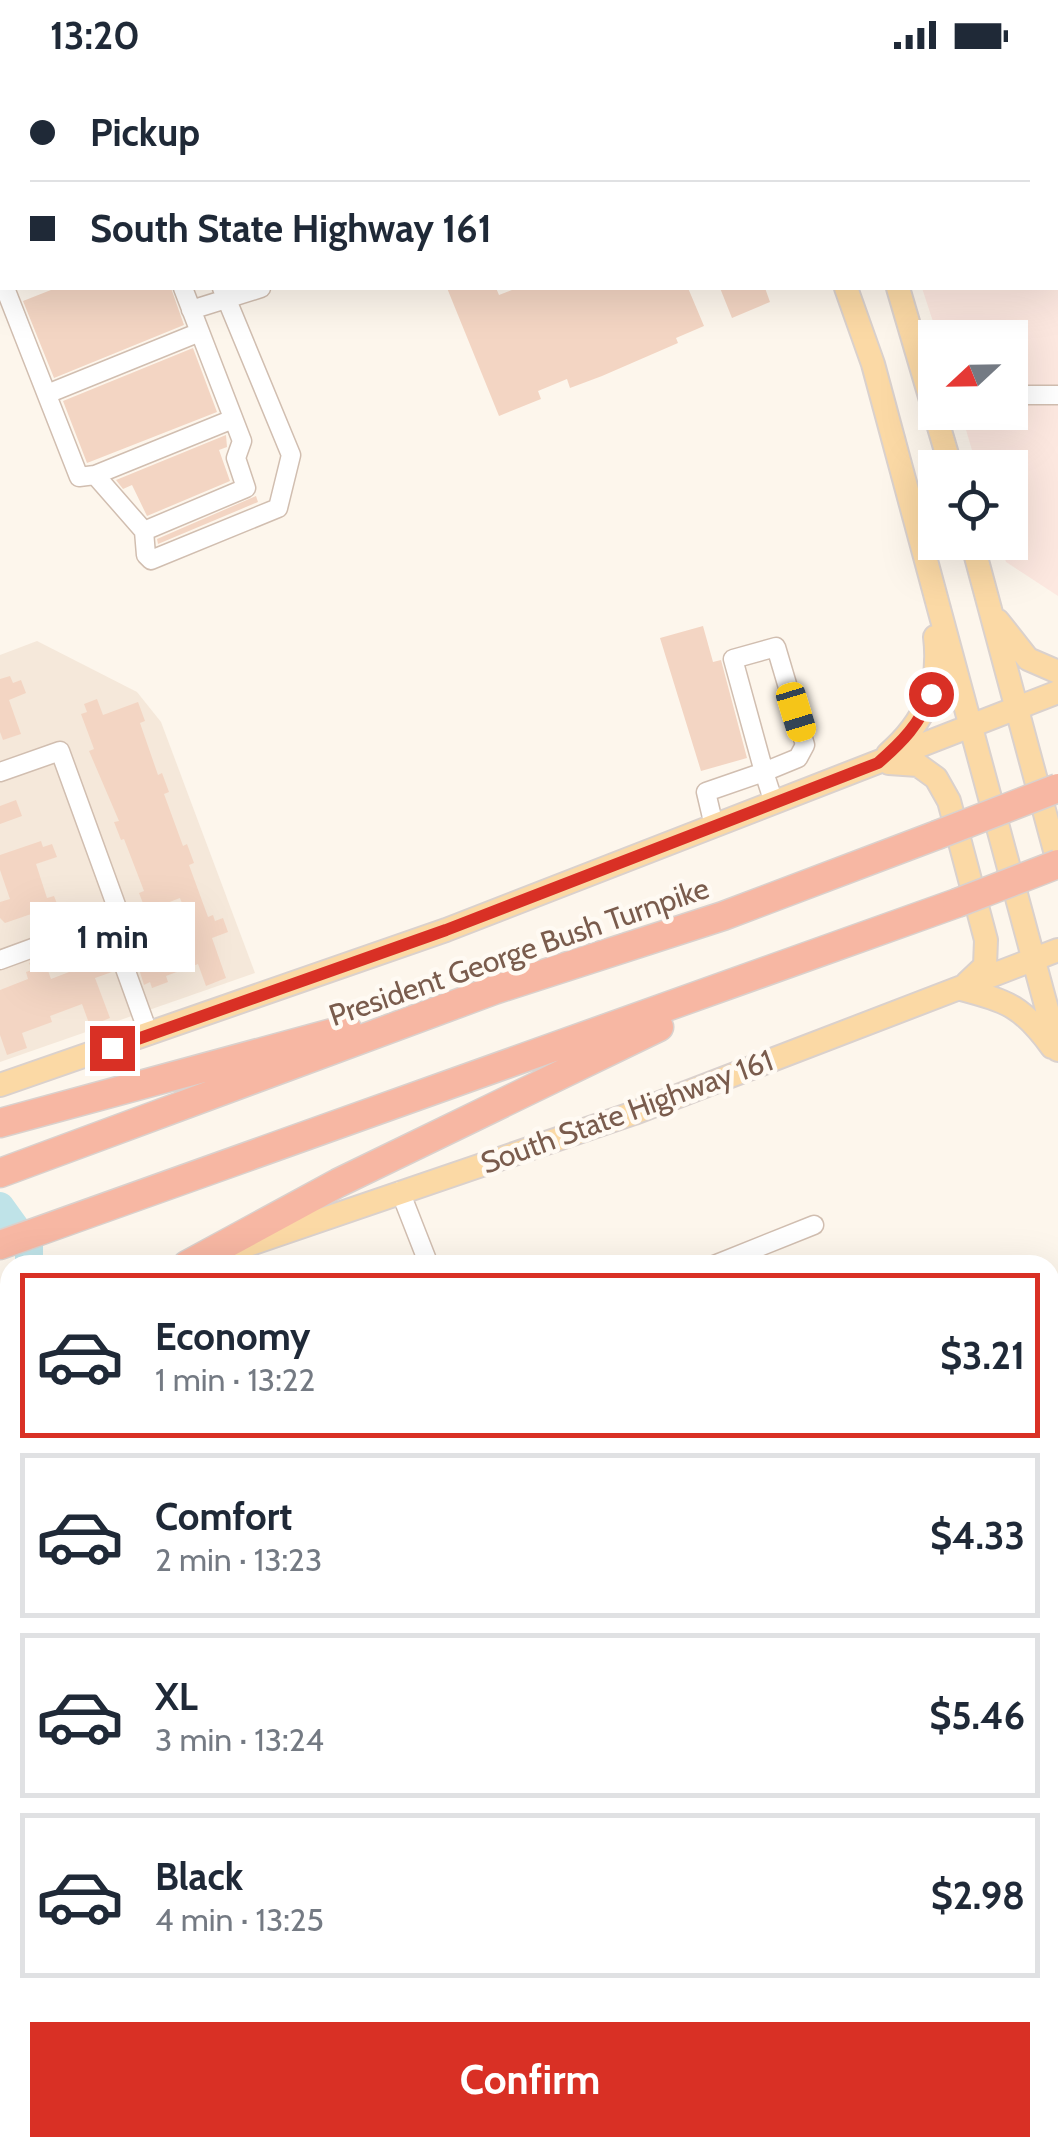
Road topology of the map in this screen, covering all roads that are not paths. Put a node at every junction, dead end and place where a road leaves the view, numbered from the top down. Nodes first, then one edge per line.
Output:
1 (7, 290) edge
2 (183, 290) edge
3 (847, 290) edge
4 (887, 290) edge
5 (899, 290) edge
6 (225, 294) edge
7 (191, 310) junction
8 (200, 332) junction
9 (911, 334) junction
10 (918, 350) edge
11 (47, 394) junction
12 (1058, 394) edge
13 (1028, 395) edge
14 (233, 420) junction
15 (95, 475) junction
16 (144, 531) junction
17 (976, 560) edge
18 (932, 589) junction
19 (988, 606) junction
20 (1058, 672) edge
21 (1058, 692) edge
22 (1016, 710) junction
23 (970, 727) junction
24 (878, 763) junction
25 (0, 772) edge
26 (764, 772) junction
27 (1058, 788) edge
28 (774, 803) junction
29 (714, 826) junction
30 (1058, 863) edge
31 (120, 916) junction
32 (1058, 950) edge
33 (0, 960) edge
34 (1032, 960) junction
35 (748, 979) junction
36 (961, 989) junction
37 (494, 990) junction
38 (150, 1035) junction
39 (1058, 1053) edge
40 (0, 1085) edge
41 (0, 1123) edge
42 (10, 1169) edge
43 (400, 1191) junction
44 (814, 1225) dead end
45 (0, 1246) edge
46 (208, 1255) edge
47 (218, 1255) edge
48 (425, 1255) edge
49 (739, 1255) edge

1 - 11 street
2 - 7 street
3 - 18 main road
4 - 9 main road
5 - 9 main road
6 - 7 street
6 - 16 street
7 - 8 street
8 - 11 street
8 - 14 street
9 - 10 main road
11 - 15 street
12 - 13 street
14 - 15 street
14 - 16 street
15 - 16 street
17 - 19 main road
18 - 23 main road
18 - 24 main road
19 - 20 main road
19 - 22 main road
21 - 22 main road
22 - 23 main road
22 - 30 main road
23 - 24 main road
23 - 34 main road
24 - 28 main road
24 - 36 main road
25 - 31 street
26 - 26 street
26 - 28 street
26 - 29 street
27 - 37 highway, President George Bush Turnpike, bridge
28 - 29 main road
29 - 38 main road
30 - 35 highway, bridge
31 - 33 street
31 - 38 street
32 - 34 main road, South State Highway 161
34 - 36 main road, South State Highway 161
34 - 39 main road
35 - 45 highway
35 - 46 highway
36 - 39 main road
36 - 43 main road, South State Highway 161
37 - 41 highway
37 - 42 highway, President George Bush Turnpike
38 - 40 main road
43 - 47 main road, South State Highway 161
43 - 48 street
44 - 49 street

